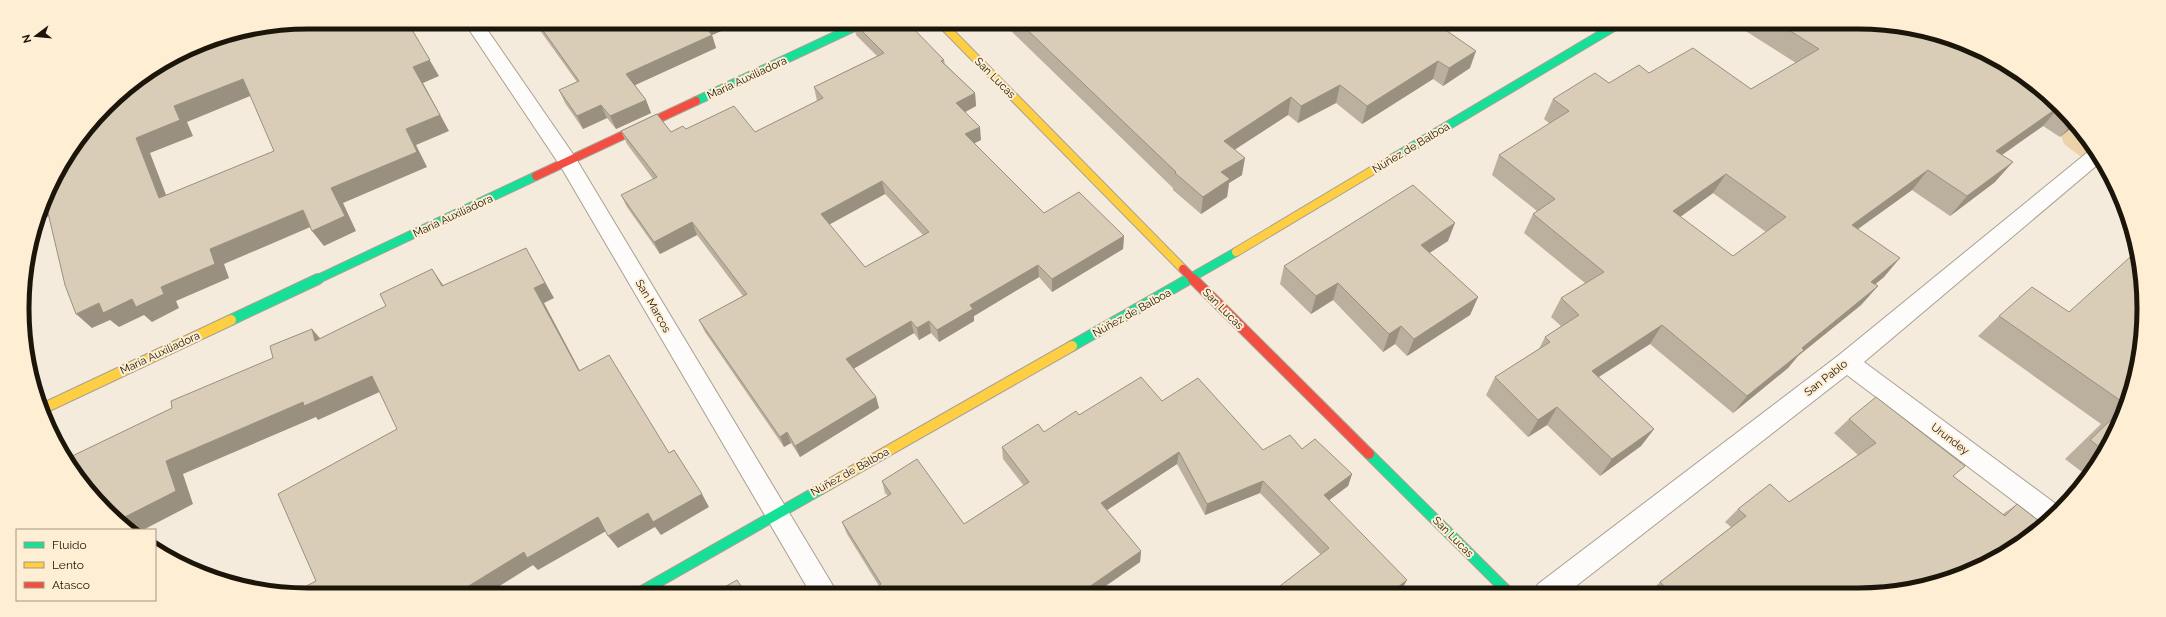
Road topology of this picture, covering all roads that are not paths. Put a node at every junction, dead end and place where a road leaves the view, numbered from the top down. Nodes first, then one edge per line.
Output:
1 (478, 29) edge
2 (850, 29) edge
3 (947, 29) edge
4 (1610, 29) edge
5 (2093, 158) edge
6 (568, 162) junction
7 (1192, 278) junction
8 (1847, 362) junction
9 (47, 407) edge
10 (2048, 513) edge
11 (776, 514) junction
12 (646, 588) edge
13 (821, 588) edge
14 (1503, 588) edge
15 (1553, 588) edge

1 - 6 street, San Marcos
2 - 6 street, María Auxiliadora
3 - 7 street, San Lucas
4 - 7 street, Núñez de Balboa
5 - 8 street, San Pablo
6 - 9 street, María Auxiliadora
6 - 11 street, San Marcos
7 - 11 street, Núñez de Balboa
7 - 14 street, San Lucas
8 - 10 street, Urundey
8 - 15 street, San Pablo
11 - 12 street, Núñez de Balboa
11 - 13 street, San Marcos

